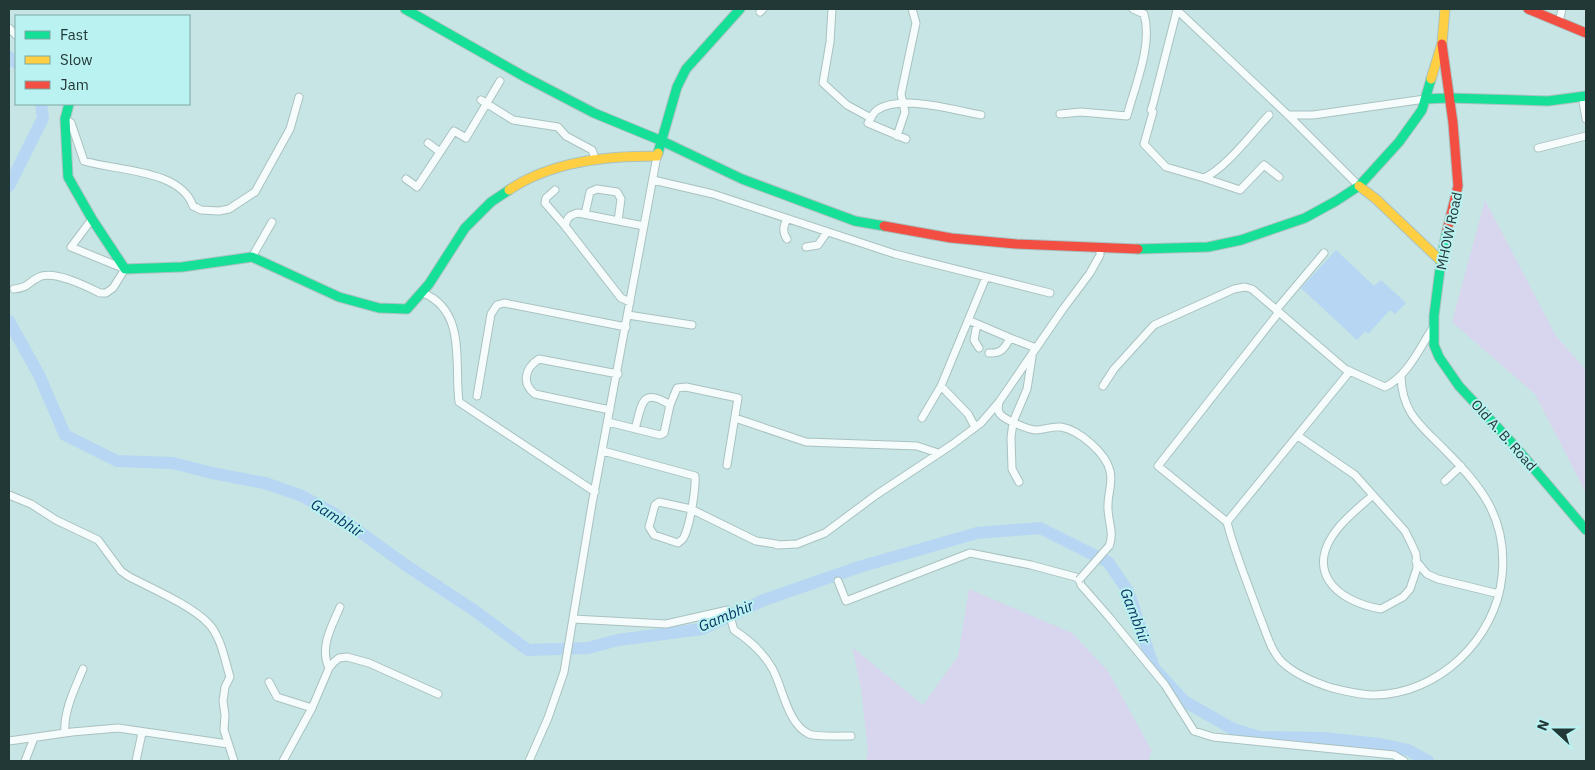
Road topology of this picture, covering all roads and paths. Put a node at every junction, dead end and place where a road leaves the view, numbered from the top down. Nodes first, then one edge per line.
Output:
1 (405, 9) edge
2 (740, 9) edge
3 (832, 9) edge
4 (912, 9) edge
5 (1133, 9) edge
6 (1528, 9) edge
7 (1562, 9) edge
8 (1177, 10) edge
9 (1446, 10) edge
10 (1558, 22) junction
11 (1586, 33) edge
12 (1442, 43) junction
13 (500, 81) dead end
14 (1584, 96) edge
15 (299, 97) dead end
16 (1449, 98) junction
17 (1425, 99) junction
18 (484, 102) junction
19 (902, 102) junction
20 (68, 105) edge
21 (981, 114) dead end
22 (1060, 114) dead end
23 (1269, 115) dead end
24 (1288, 115) junction
25 (871, 118) junction
26 (66, 119) junction
27 (1586, 119) edge
28 (897, 136) junction
29 (1586, 136) edge
30 (906, 139) dead end
31 (662, 141) junction
32 (428, 143) dead end
33 (1538, 148) dead end
34 (440, 152) junction
35 (657, 156) junction
36 (595, 158) junction
37 (1279, 177) dead end
38 (1204, 178) junction
39 (406, 179) dead end
40 (653, 180) junction
41 (1359, 186) junction
42 (555, 190) dead end
43 (585, 214) junction
44 (92, 219) junction
45 (787, 219) junction
46 (618, 221) junction
47 (272, 222) dead end
48 (566, 226) junction
49 (644, 226) junction
50 (827, 232) junction
51 (787, 239) dead end
52 (806, 247) dead end
53 (1100, 247) junction
54 (1324, 253) dead end
55 (252, 257) junction
56 (1441, 261) junction
57 (125, 269) junction
58 (986, 277) junction
59 (14, 289) dead end
60 (423, 293) junction
61 (1050, 293) dead end
62 (630, 302) junction
63 (1278, 311) junction
64 (628, 315) junction
65 (968, 320) junction
66 (976, 324) junction
67 (692, 325) dead end
68 (626, 326) junction
69 (1434, 330) junction
70 (1010, 338) junction
71 (979, 348) dead end
72 (1034, 351) junction
73 (989, 353) dead end
74 (1350, 371) junction
75 (618, 374) junction
76 (1401, 376) junction
77 (941, 386) junction
78 (1103, 386) dead end
79 (477, 396) dead end
80 (999, 402) junction
81 (670, 405) junction
82 (610, 410) junction
83 (735, 418) junction
84 (922, 418) dead end
85 (608, 422) junction
86 (1013, 422) junction
87 (975, 427) junction
88 (636, 429) junction
89 (1298, 436) junction
90 (603, 451) junction
91 (938, 453) junction
92 (727, 465) dead end
93 (1461, 466) junction
94 (1444, 481) dead end
95 (1020, 482) dead end
96 (595, 492) junction
97 (9, 495) edge
98 (1373, 495) junction
99 (690, 509) junction
100 (1227, 522) junction
101 (1586, 530) edge
102 (1416, 561) junction
103 (1079, 580) dead end
104 (838, 581) dead end
105 (1499, 594) junction
106 (340, 606) dead end
107 (573, 619) junction
108 (329, 668) junction
109 (83, 669) dead end
110 (269, 682) dead end
111 (438, 694) dead end
112 (312, 708) junction
113 (142, 732) junction
114 (65, 733) junction
115 (851, 736) dead end
116 (34, 738) junction
117 (9, 741) edge
118 (228, 744) junction
119 (24, 761) edge
120 (136, 761) edge
121 (234, 761) edge
122 (283, 761) edge
123 (529, 761) edge
124 (1404, 761) edge

1 - 31 main road
2 - 31 main road
3 - 25 street
4 - 19 street
5 - 22 street
6 - 10 main road
7 - 10 street
8 - 24 street
8 - 38 street
9 - 12 main road
10 - 11 main road
12 - 16 main road, MHOW Road
12 - 17 main road
13 - 18 street
14 - 16 main road
14 - 27 street
15 - 26 street
16 - 17 main road
16 - 56 main road, MHOW Road
17 - 24 street
17 - 41 main road
18 - 34 street
18 - 36 street
19 - 21 street
19 - 25 street
19 - 28 street
20 - 26 main road
23 - 38 street
24 - 41 street
25 - 28 street
26 - 44 main road
28 - 30 street
29 - 33 street
31 - 35 main road
31 - 53 main road
32 - 34 street
34 - 39 street
35 - 36 main road
35 - 40 street
36 - 60 main road
37 - 38 street
40 - 45 street
40 - 49 street
41 - 53 main road
41 - 56 main road
42 - 48 street
43 - 46 street
43 - 46 street
43 - 48 street
44 - 57 main road
44 - 57 street
45 - 50 street
45 - 51 street
46 - 49 street
47 - 55 street
48 - 62 street
49 - 62 street
50 - 52 street
50 - 58 street
53 - 72 street
54 - 63 street
55 - 57 main road
55 - 60 main road
56 - 69 main road, MHOW Road
57 - 59 street
58 - 61 street
58 - 65 street
60 - 96 street
62 - 64 street
63 - 74 street
63 - 78 street
63 - 100 street
64 - 67 street
64 - 68 street
65 - 66 street
65 - 77 street
66 - 70 street
66 - 71 street
68 - 75 street
68 - 79 street
69 - 76 street
69 - 101 main road, Old A. B. Road
70 - 72 street
70 - 73 street
72 - 80 street
72 - 86 street
74 - 76 street
74 - 89 street
75 - 82 street
75 - 82 street
76 - 93 street
77 - 84 street
77 - 87 street
80 - 86 street
80 - 87 street
81 - 83 street
81 - 88 street
81 - 88 street
82 - 85 street
83 - 91 street
83 - 92 street
85 - 88 street
85 - 90 street
86 - 95 street
86 - 103 street, bridge
87 - 91 street
89 - 98 street
89 - 100 street
90 - 96 street
90 - 99 street
91 - 99 street
93 - 94 street
93 - 105 street
96 - 107 street
97 - 118 street
98 - 102 street
98 - 102 street
99 - 99 street
100 - 105 street
102 - 105 street
104 - 124 street
106 - 108 street
107 - 115 street
107 - 123 street
108 - 111 street
108 - 112 street
109 - 114 street
110 - 112 street
112 - 122 street
113 - 114 street
113 - 118 street
113 - 120 street
114 - 116 street
116 - 117 street
116 - 119 street
118 - 121 street

